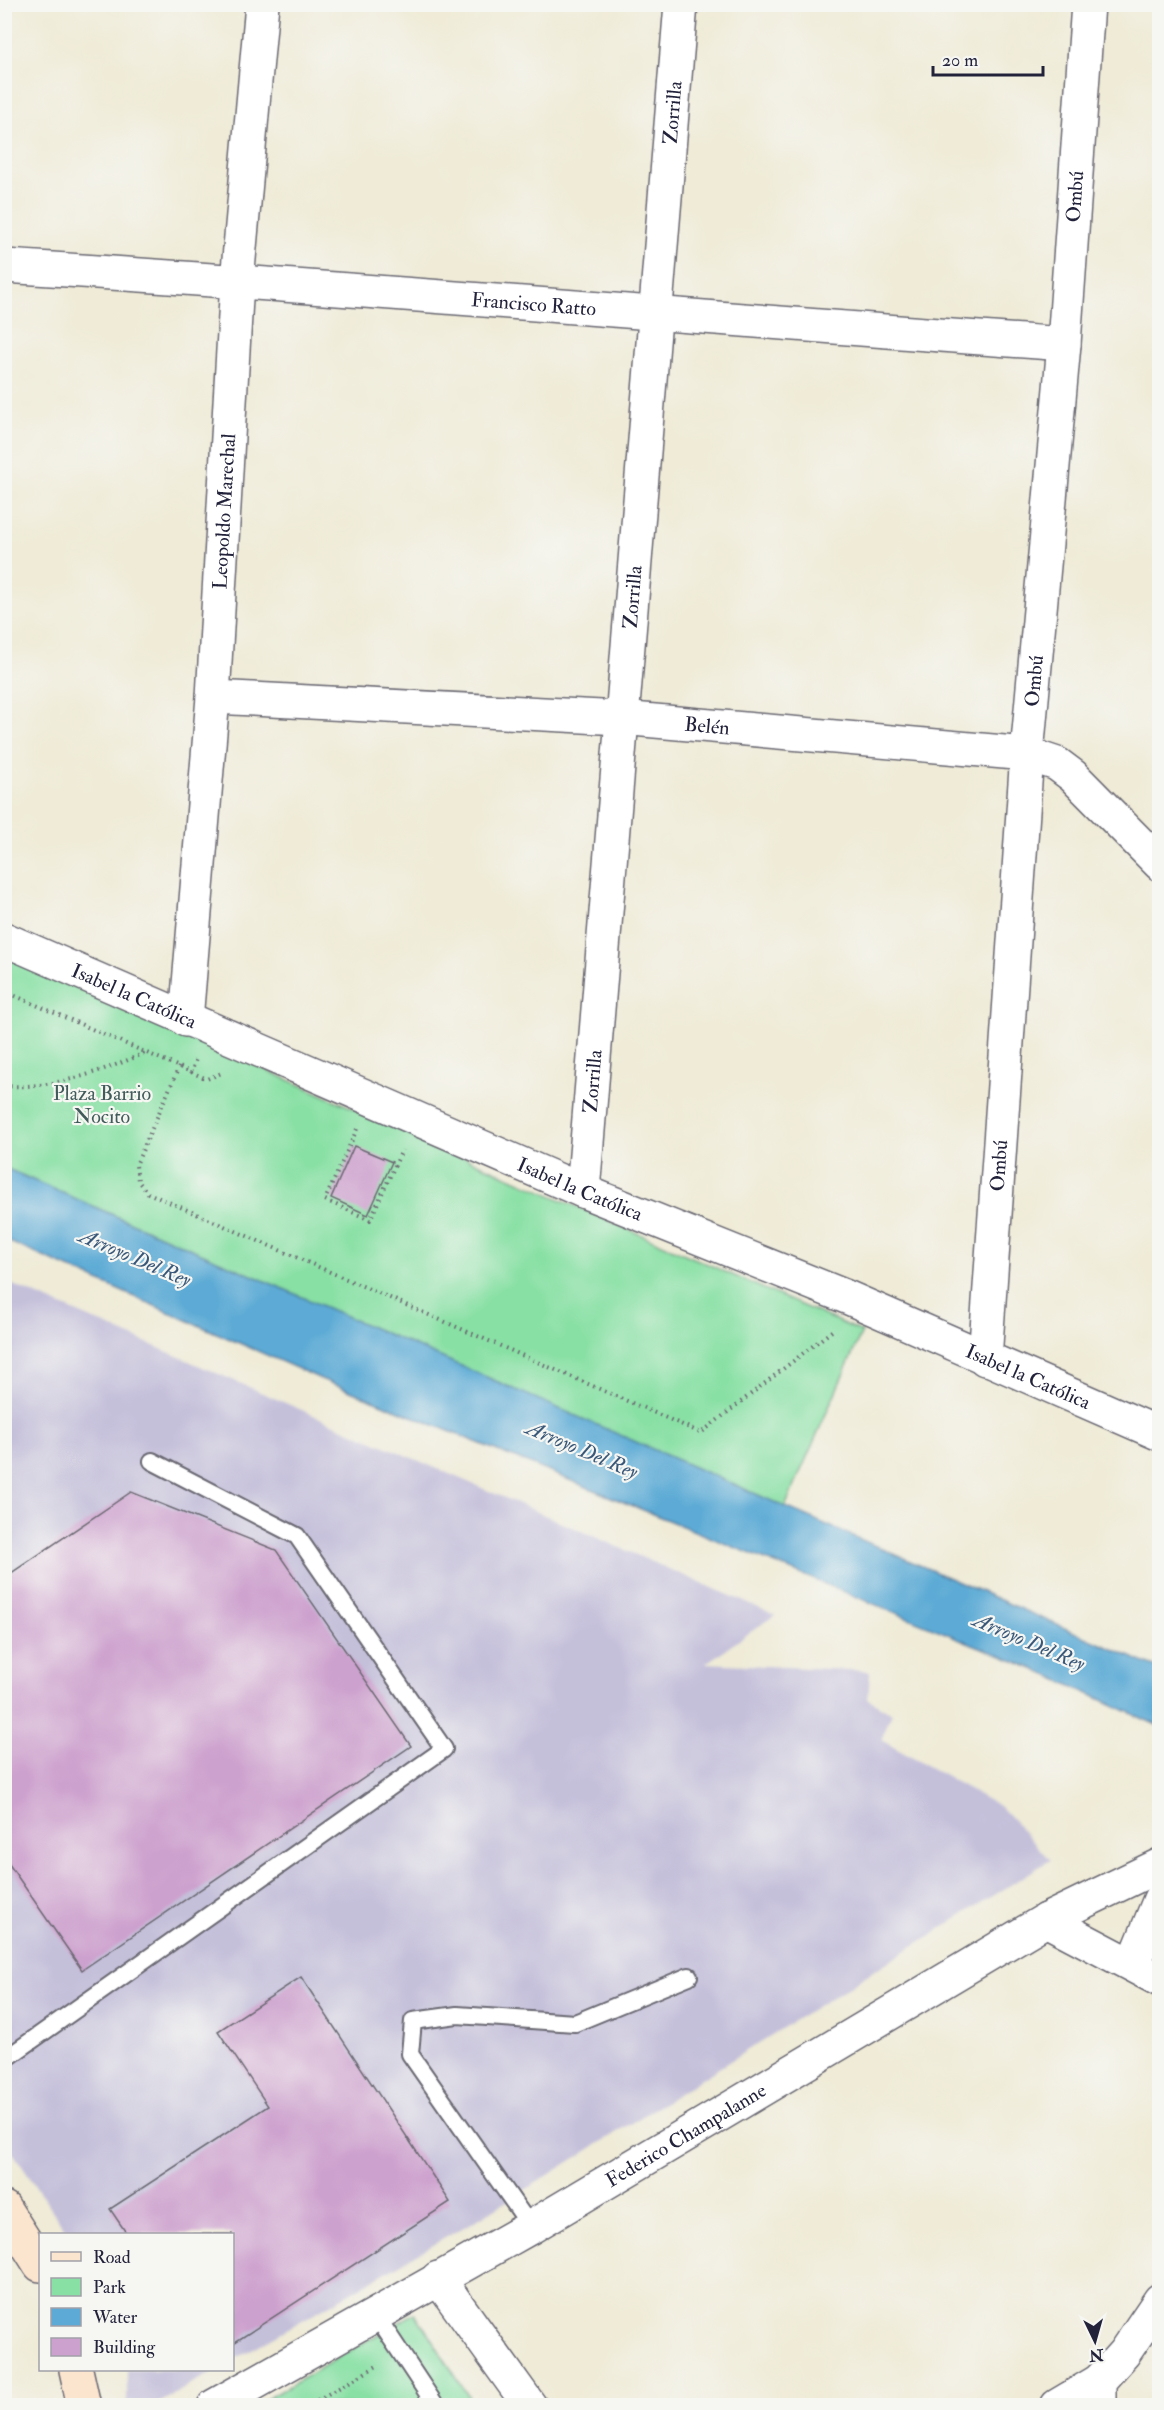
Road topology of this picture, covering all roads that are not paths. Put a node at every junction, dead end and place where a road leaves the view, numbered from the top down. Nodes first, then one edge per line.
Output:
1 (262, 4) edge
2 (681, 4) edge
3 (1088, 4) edge
4 (4, 266) edge
5 (237, 281) junction
6 (654, 315) junction
7 (1064, 344) junction
8 (213, 697) junction
9 (621, 718) junction
10 (1027, 754) junction
11 (1160, 864) edge
12 (4, 939) edge
13 (186, 1020) junction
14 (583, 1191) junction
15 (985, 1359) junction
16 (1160, 1434) edge
17 (152, 1461) dead end
18 (1160, 1865) edge
19 (1160, 1899) edge
20 (1046, 1920) junction
21 (1146, 1973) edge
22 (689, 1976) dead end
23 (4, 2060) edge
24 (4, 2208) edge
25 (531, 2227) junction
26 (39, 2263) edge
27 (438, 2278) junction
28 (1160, 2300) edge
29 (375, 2314) junction
30 (76, 2371) edge
31 (1099, 2393) edge
32 (84, 2406) edge
33 (214, 2406) edge
34 (436, 2406) edge
35 (530, 2406) edge
36 (1057, 2406) edge

1 - 5 street, Leopoldo Marechal
2 - 6 street, Zorrilla
3 - 7 street, Ombú
4 - 5 street, Francisco Ratto
5 - 6 street, Francisco Ratto
5 - 8 street, Leopoldo Marechal
6 - 7 street, Francisco Ratto
6 - 9 street, Zorrilla
7 - 10 street, Ombú
8 - 9 street, Belén
8 - 13 street, Leopoldo Marechal
9 - 10 street, Belén
9 - 14 street, Zorrilla
10 - 11 street, Belén
10 - 15 street, Ombú
12 - 13 street, Isabel la Católica
13 - 14 street, Isabel la Católica
14 - 15 street, Isabel la Católica
15 - 16 street, Isabel la Católica
17 - 23 lane
18 - 20 street, Federico Champalanne
19 - 21 street
20 - 21 street
20 - 25 street, Federico Champalanne
22 - 25 lane
24 - 26 street
25 - 27 street, Federico Champalanne
27 - 29 street, Federico Champalanne
27 - 35 street
28 - 31 street
29 - 33 street, Federico Champalanne
29 - 34 lane
30 - 32 street
31 - 36 street

